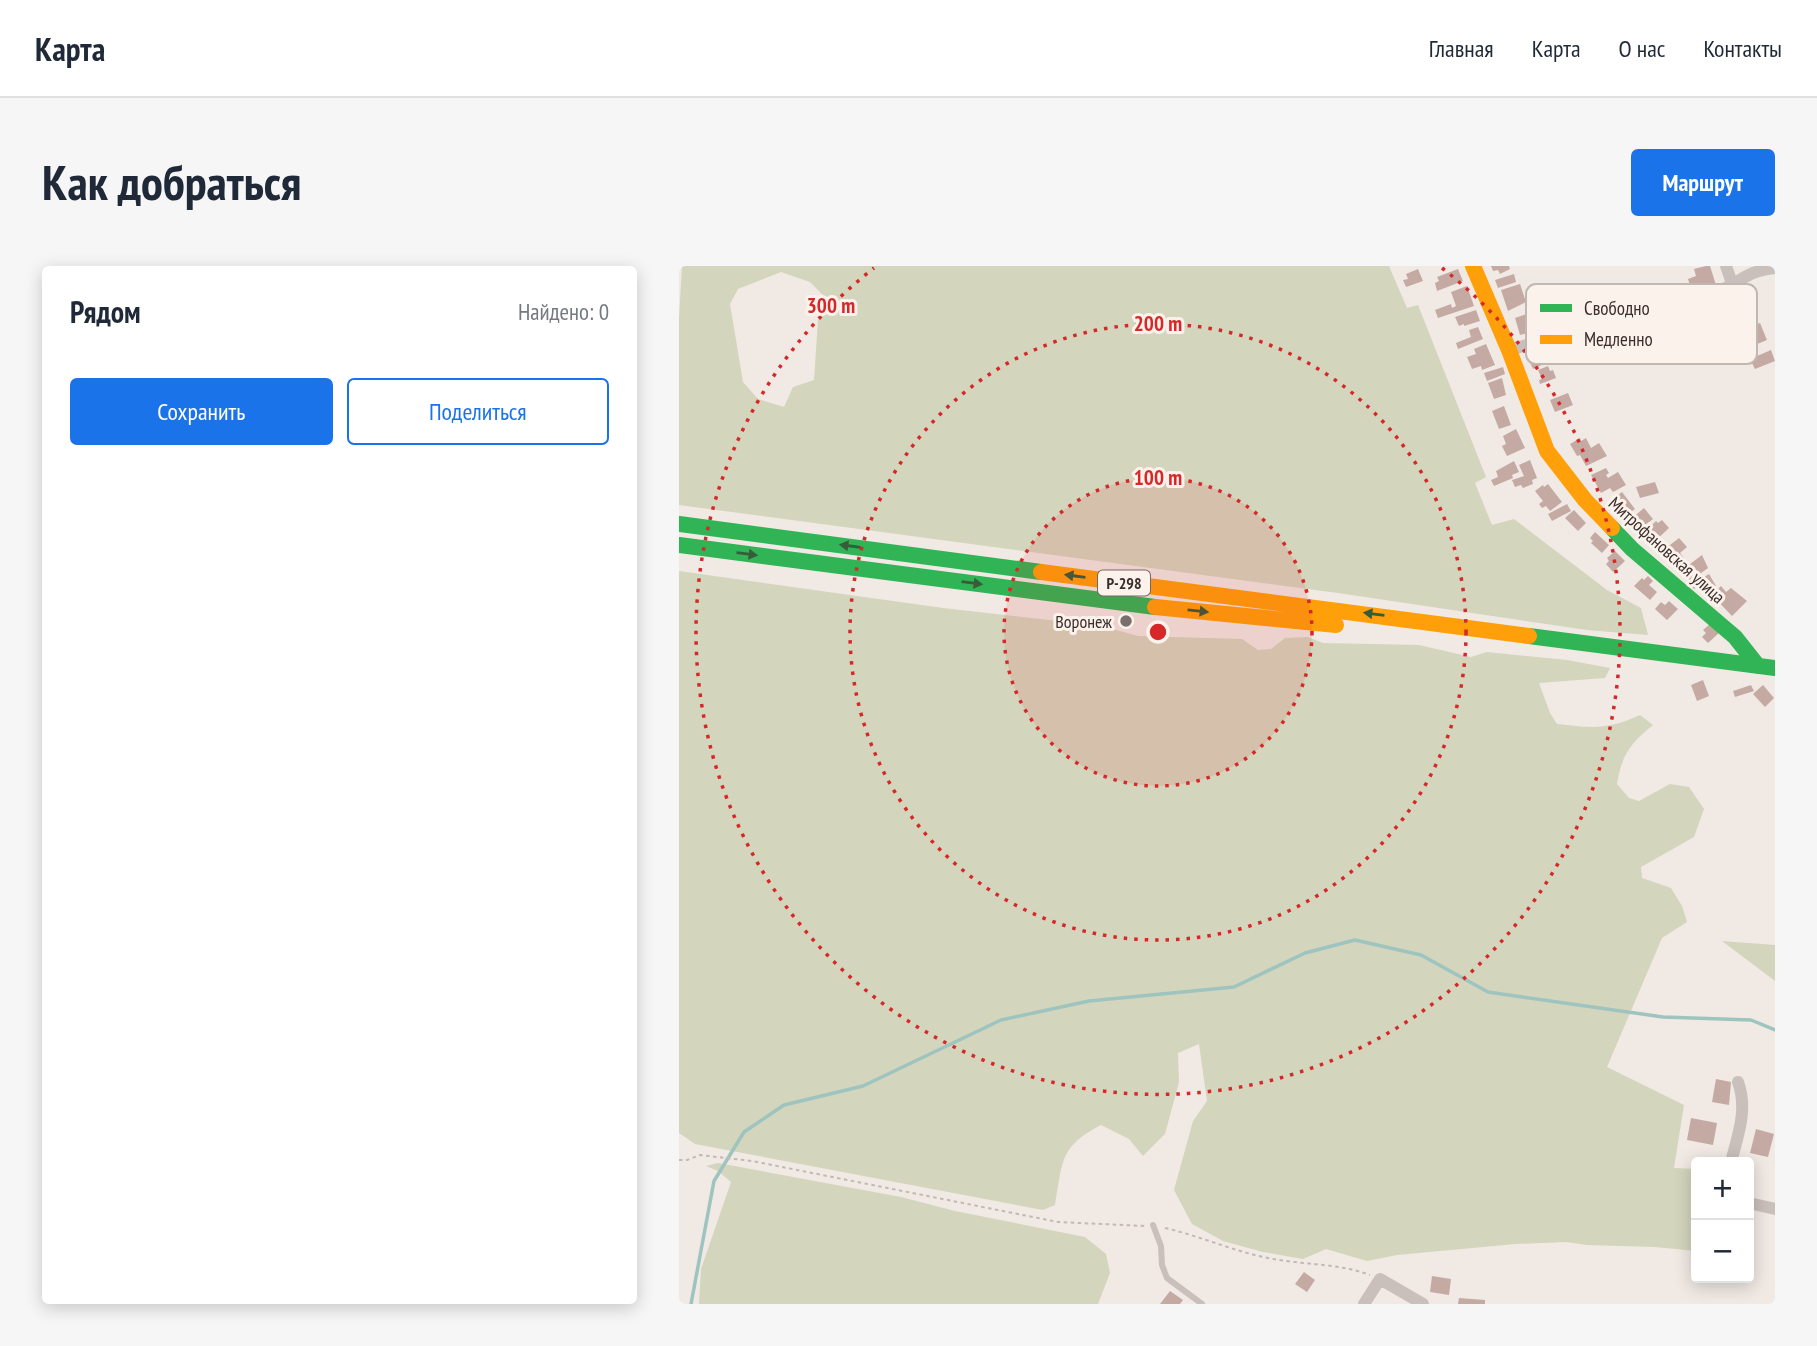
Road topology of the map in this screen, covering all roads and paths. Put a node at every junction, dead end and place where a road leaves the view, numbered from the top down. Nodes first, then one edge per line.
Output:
1 (1473, 266) edge
2 (1726, 266) edge
3 (1775, 268) edge
4 (1732, 284) edge
5 (1735, 284) edge
6 (1526, 345) edge
7 (1509, 350) junction
8 (679, 524) edge
9 (679, 545) edge
10 (1563, 642) junction
11 (1758, 666) junction
12 (1775, 668) edge
13 (1738, 1082) dead end
14 (1732, 1157) edge
15 (679, 1160) edge
16 (1754, 1204) edge
17 (1775, 1209) edge
18 (1153, 1226) junction
19 (1380, 1279) junction
20 (1202, 1304) edge
21 (1364, 1304) edge
22 (1423, 1304) edge

1 - 7 main road, Митрофановская улица
2 - 4 street
3 - 5 street
6 - 7 street
7 - 11 main road, Митрофановская улица
10 -> 8 main road, Р-298
9 -> 10 main road, Р-298
10 - 11 main road, Р-298
11 - 12 main road, Р-298
13 - 14 street
15 - 18 path
16 - 17 street
18 - 19 path
18 - 20 lane
19 - 21 street
19 - 22 street

